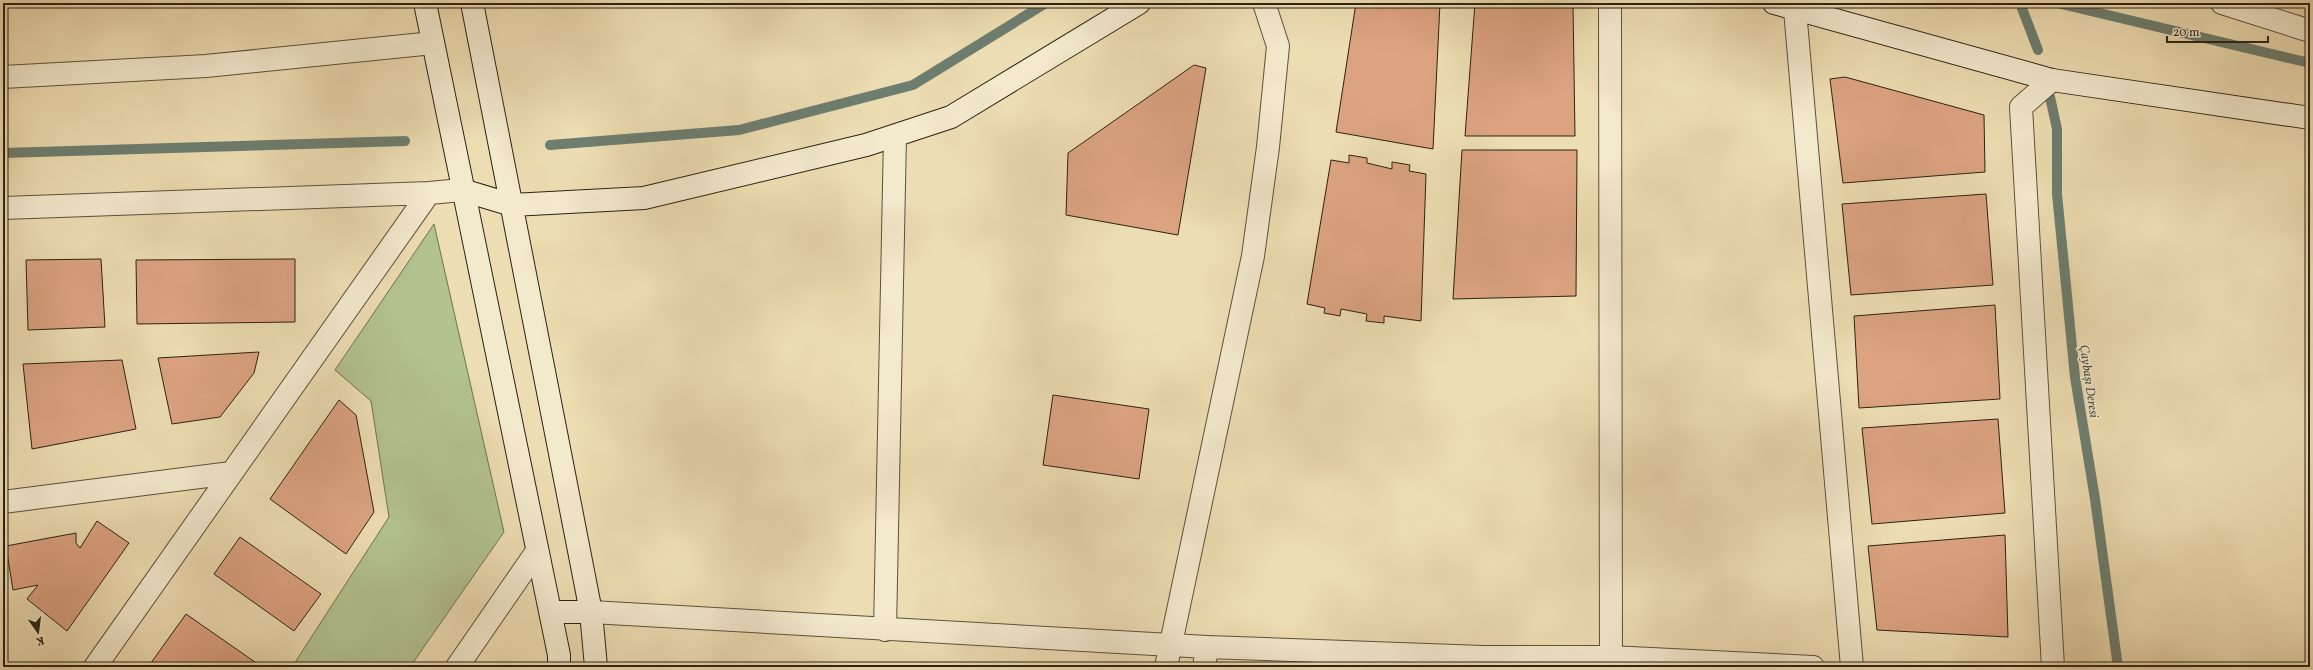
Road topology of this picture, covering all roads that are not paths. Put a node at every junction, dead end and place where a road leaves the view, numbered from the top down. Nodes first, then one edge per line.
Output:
1 (425, 3) edge
2 (472, 3) edge
3 (1140, 3) edge
4 (1264, 3) edge
5 (1610, 3) edge
6 (1774, 3) edge
7 (2222, 3) edge
8 (1796, 10) junction
9 (2310, 31) edge
10 (433, 43) junction
11 (3, 77) edge
12 (2052, 80) junction
13 (2310, 118) edge
14 (895, 136) junction
15 (462, 190) junction
16 (429, 193) junction
17 (512, 205) junction
18 (3, 208) edge
19 (231, 473) junction
20 (3, 502) edge
21 (537, 551) junction
22 (550, 612) junction
23 (591, 612) junction
24 (885, 630) junction
25 (1170, 644) junction
26 (1206, 657) edge
27 (1610, 662) edge
28 (95, 667) edge
29 (456, 667) edge
30 (559, 667) edge
31 (596, 667) edge
32 (1166, 667) edge
33 (1813, 667) edge
34 (1852, 667) edge
35 (2053, 667) edge

1 - 10 street
2 - 17 street
3 - 14 street
4 - 25 street
5 - 27 street
6 - 8 street
7 - 9 street
8 - 12 street
8 - 34 street
10 - 11 street
10 - 15 street
12 - 13 street
12 - 35 street
14 - 17 street
14 - 24 street
15 - 16 street
15 - 17 street
15 - 21 street
16 - 18 street
16 - 19 street
17 - 23 street
19 - 20 street
19 - 28 street
21 - 22 street
21 - 29 street
22 - 23 street
22 - 30 street
23 - 24 street
23 - 31 street
24 - 25 street
25 - 26 street
25 - 32 street
26 - 27 street
27 - 33 street

